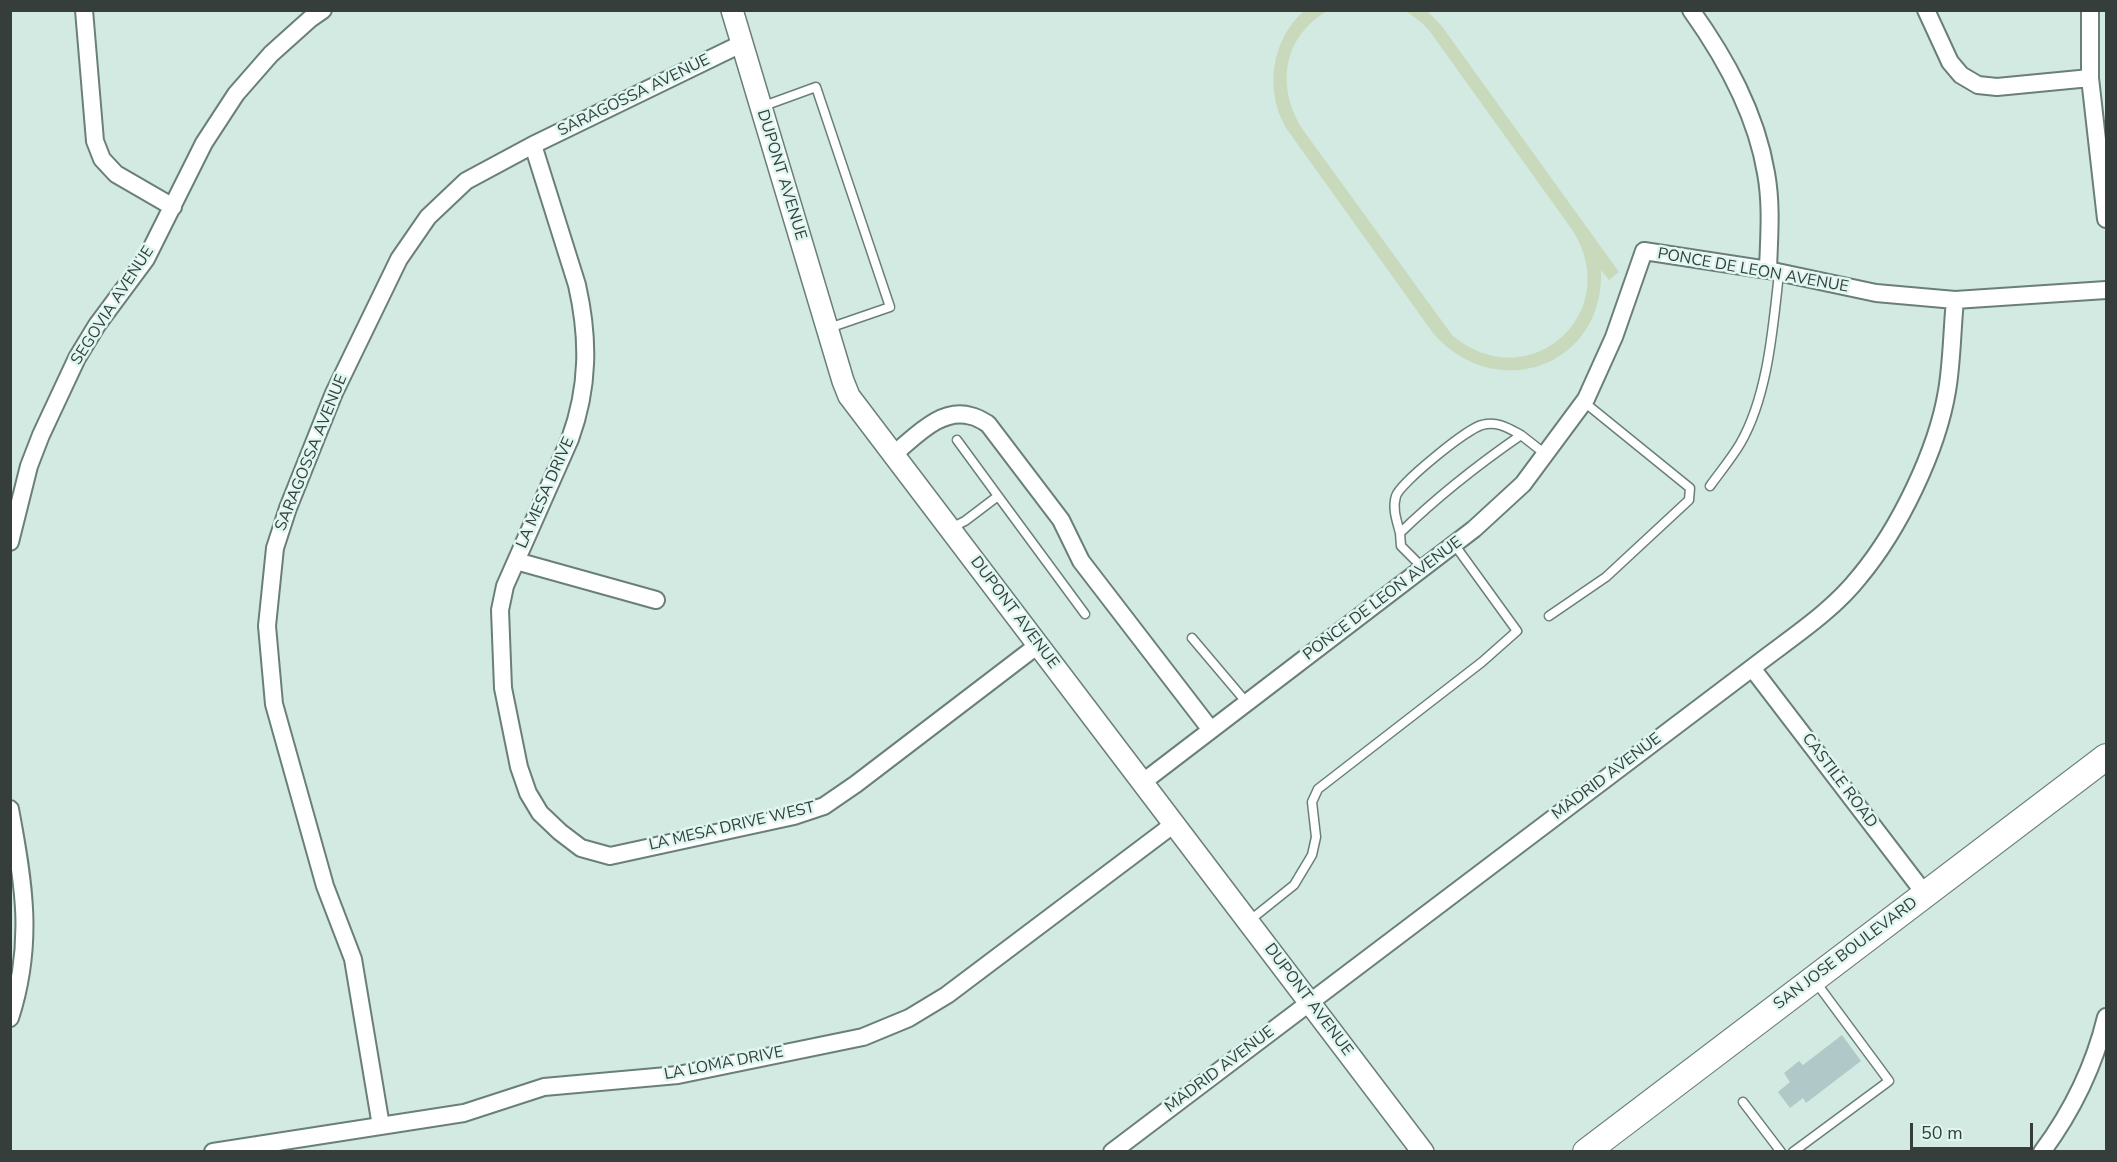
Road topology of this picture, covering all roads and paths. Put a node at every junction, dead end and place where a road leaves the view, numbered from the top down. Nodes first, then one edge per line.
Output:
1 (84, 10) edge
2 (323, 10) edge
3 (732, 10) edge
4 (1691, 10) edge
5 (1926, 10) edge
6 (2090, 10) edge
7 (741, 44) junction
8 (2090, 78) junction
9 (760, 107) junction
10 (533, 146) junction
11 (173, 207) junction
12 (2106, 219) edge
13 (1773, 272) junction
14 (2106, 290) edge
15 (1955, 300) junction
16 (827, 329) junction
17 (1584, 402) junction
18 (1521, 435) junction
19 (957, 440) dead end
20 (1544, 453) junction
21 (894, 454) junction
22 (1710, 486) dead end
23 (998, 496) junction
24 (950, 528) junction
25 (1400, 533) junction
26 (10, 542) edge
27 (1454, 544) junction
28 (516, 561) junction
29 (1423, 568) junction
30 (656, 600) dead end
31 (1085, 614) dead end
32 (1549, 616) dead end
33 (1192, 638) dead end
34 (1038, 645) junction
35 (1752, 668) junction
36 (1247, 703) junction
37 (1211, 730) junction
38 (2106, 757) edge
39 (1143, 782) junction
40 (10, 809) edge
41 (1174, 824) junction
42 (560, 832) joint
43 (1925, 894) junction
44 (1248, 922) junction
45 (1813, 979) junction
46 (1310, 1003) junction
47 (2106, 1017) edge
48 (10, 1018) edge
49 (1743, 1102) dead end
50 (381, 1126) junction
51 (213, 1152) edge
52 (1112, 1152) edge
53 (1423, 1152) edge
54 (1586, 1152) edge
55 (1781, 1152) edge
56 (1794, 1152) edge
57 (2042, 1152) edge

1 - 11 street
2 - 11 street, SEGOVIA AVENUE
3 - 7 street, DUPONT AVENUE
4 - 13 street
5 - 8 street
6 - 8 street
7 - 9 street, DUPONT AVENUE
7 - 10 street, SARAGOSSA AVENUE
8 - 12 street
9 - 16 street, DUPONT AVENUE
9 - 16 lane
10 - 28 street, LA MESA DRIVE
10 - 50 street, SARAGOSSA AVENUE
11 - 26 street, SEGOVIA AVENUE
13 - 15 street, PONCE DE LEON AVENUE
13 - 17 street, PONCE DE LEON AVENUE
13 - 22 lane
14 - 15 street, PONCE DE LEON AVENUE
15 - 35 street, MADRID AVENUE
16 - 21 street, DUPONT AVENUE
17 - 20 street, PONCE DE LEON AVENUE
17 - 32 lane
18 - 20 lane
18 - 25 lane
18 - 25 lane
19 - 23 lane
20 - 27 street, PONCE DE LEON AVENUE
21 - 24 street, DUPONT AVENUE
21 - 37 street
23 - 24 lane
23 - 31 lane
24 - 34 street, DUPONT AVENUE
25 - 29 lane
27 - 29 street, PONCE DE LEON AVENUE
27 - 44 lane
28 - 30 street
28 - 42 street, LA MESA DRIVE
29 - 36 street, PONCE DE LEON AVENUE
33 - 36 lane
34 - 39 street, DUPONT AVENUE
34 - 42 street, LA MESA DRIVE WEST
35 - 43 street, CASTILE ROAD
35 - 46 street, MADRID AVENUE
36 - 37 street, PONCE DE LEON AVENUE
37 - 39 street, PONCE DE LEON AVENUE
38 - 43 main road, SAN JOSE BOULEVARD
39 - 41 street, DUPONT AVENUE
40 - 48 street
41 - 44 street, DUPONT AVENUE
41 - 50 street, LA LOMA DRIVE
43 - 45 main road, SAN JOSE BOULEVARD
44 - 46 street, DUPONT AVENUE
45 - 54 main road, SAN JOSE BOULEVARD
45 - 56 lane
46 - 52 street, MADRID AVENUE
46 - 53 street, DUPONT AVENUE
47 - 57 street
49 - 55 lane
50 - 51 street, LA LOMA DRIVE

